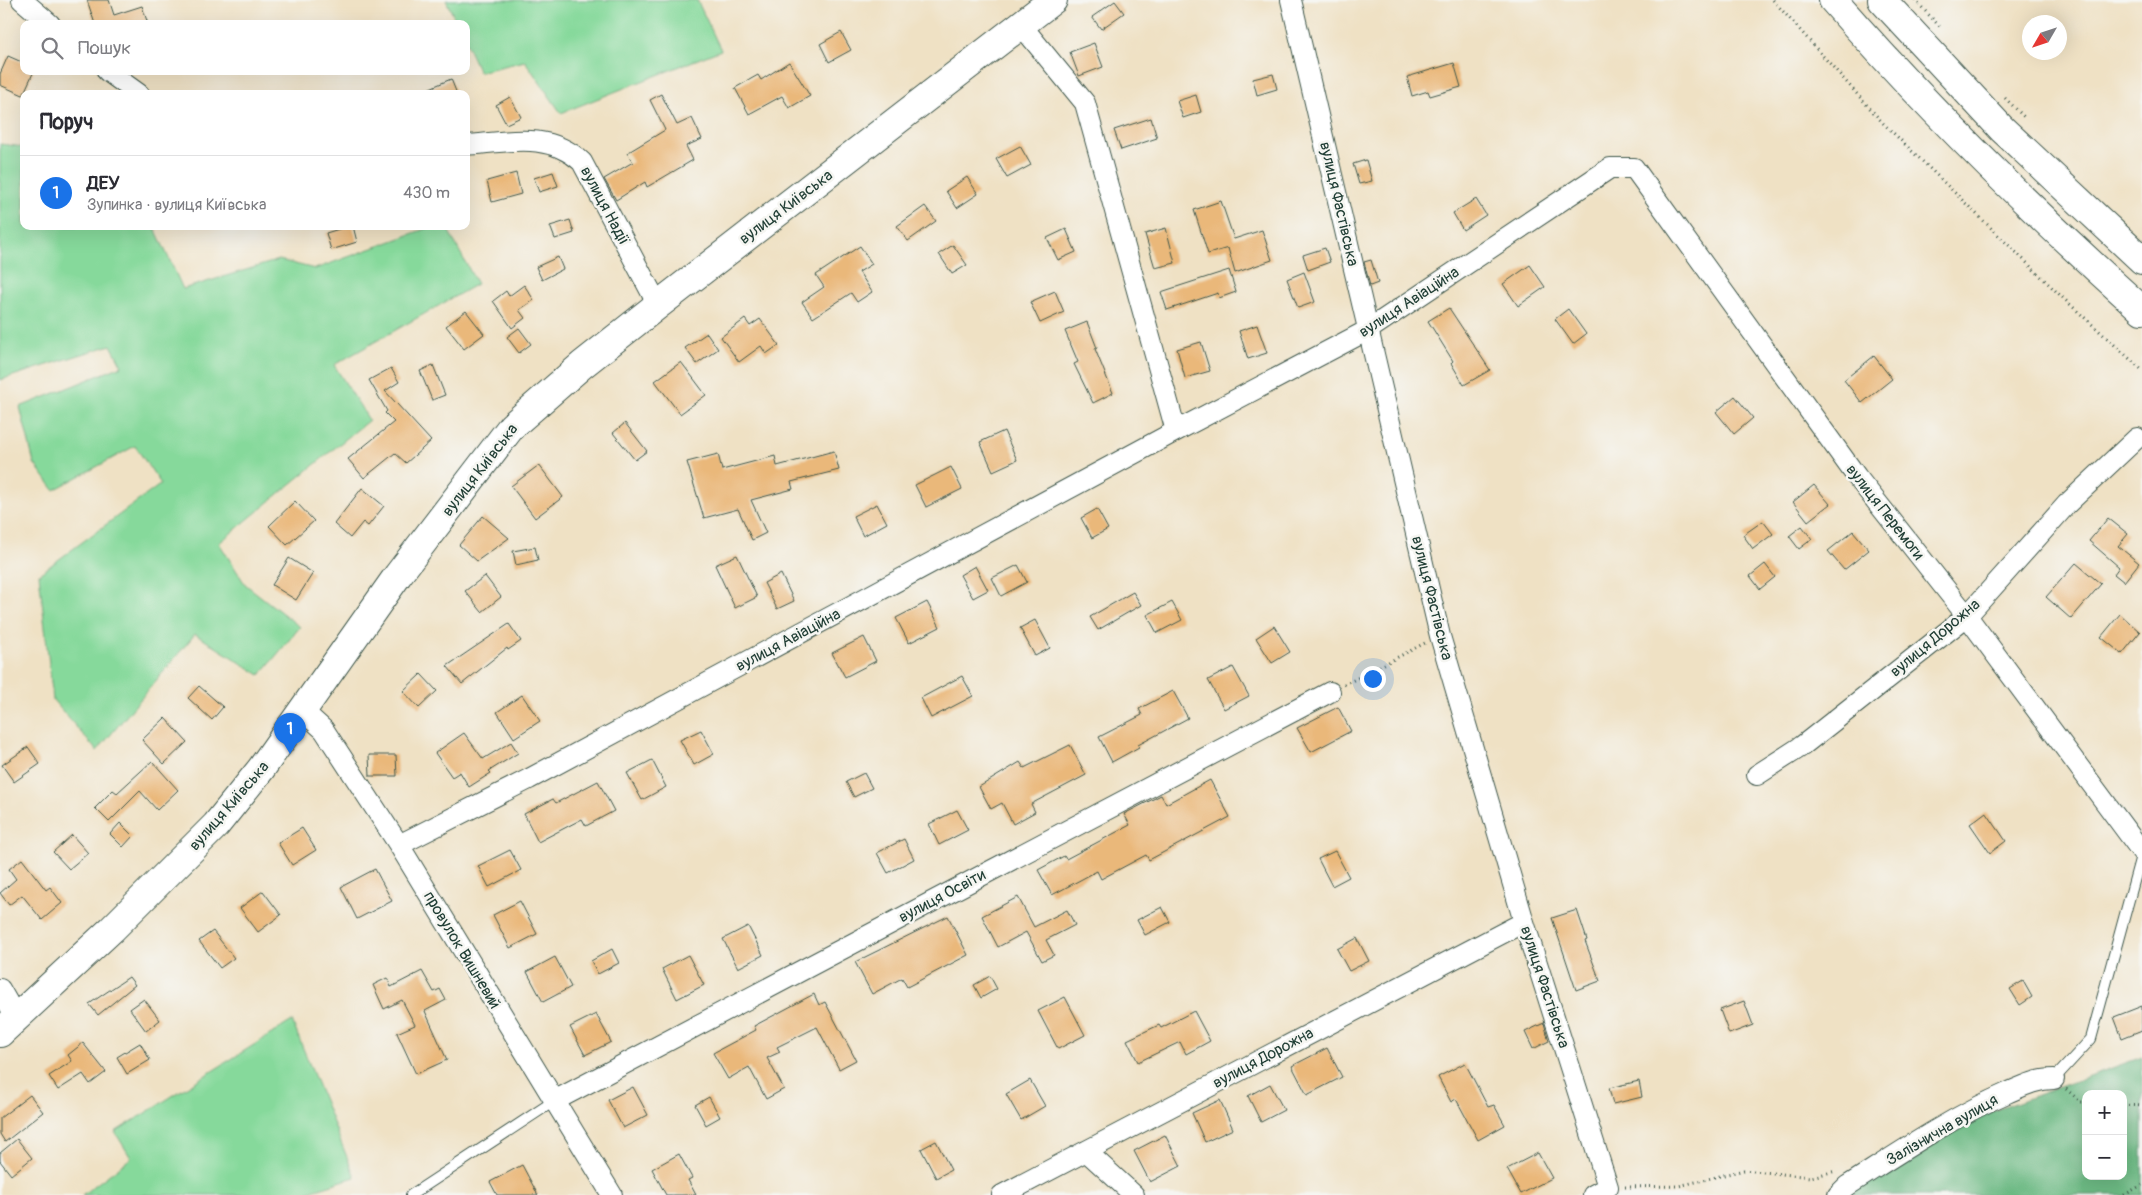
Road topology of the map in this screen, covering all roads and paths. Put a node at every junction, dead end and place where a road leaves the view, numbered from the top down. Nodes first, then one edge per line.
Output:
1 (22, 0) edge
2 (1054, 0) edge
3 (1291, 0) edge
4 (1773, 0) edge
5 (1834, 0) edge
6 (1882, 0) edge
7 (1915, 0) edge
8 (45, 20) edge
9 (1021, 25) junction
10 (1946, 34) dead end
11 (113, 75) edge
12 (133, 90) edge
13 (2003, 96) dead end
14 (2029, 123) dead end
15 (470, 145) edge
16 (1634, 168) joint
17 (2142, 260) edge
18 (658, 305) junction
19 (2142, 310) edge
20 (1368, 330) junction
21 (2142, 370) edge
22 (1176, 431) junction
23 (2137, 438) dead end
24 (1967, 616) junction
25 (1440, 636) junction
26 (1330, 692) joint
27 (303, 711) junction
28 (1757, 776) dead end
29 (399, 845) junction
30 (2142, 852) edge
31 (1524, 922) junction
32 (0, 988) edge
33 (8, 1025) edge
34 (2054, 1079) junction
35 (554, 1101) junction
36 (2082, 1102) edge
37 (2127, 1105) edge
38 (2142, 1106) edge
39 (1086, 1151) junction
40 (2142, 1185) edge
41 (1601, 1191) edge
42 (1842, 1191) edge
43 (411, 1195) edge
44 (612, 1195) edge
45 (1002, 1195) edge
46 (1134, 1195) edge
47 (2124, 1195) edge

1 - 8 street
2 - 9 main road, вулиця Київська
3 - 20 street, вулиця Фастівська
4 - 21 path
5 - 19 main road
6 - 17 main road
7 - 10 path
9 - 18 main road, вулиця Київська
9 - 22 street
11 - 12 street
13 - 14 path
15 - 18 street, вулиця Надії
16 - 20 street, вулиця Авіаційна
16 - 24 street, вулиця Перемоги
18 - 27 main road, вулиця Київська
20 - 22 street, вулиця Авіаційна
20 - 25 street, вулиця Фастівська
22 - 29 street, вулиця Авіаційна
23 - 24 street, вулиця Дорожна
24 - 28 street, вулиця Дорожна
24 - 30 street, вулиця Перемоги
25 - 26 path
25 - 31 street, вулиця Фастівська
26 - 35 street, вулиця Освіти
27 - 29 street, провулок Вишневий
27 - 33 main road, вулиця Київська
29 - 35 street, провулок Вишневий
30 - 34 lane
31 - 39 street, вулиця Дорожна
31 - 41 street, вулиця Фастівська
32 - 33 street
34 - 36 path
34 - 42 street, Залізнична вулиця
35 - 43 lane
35 - 44 street, провулок Вишневий
37 - 38 path
39 - 45 street, вулиця Дорожна
39 - 46 street
40 - 47 path
41 - 42 path

